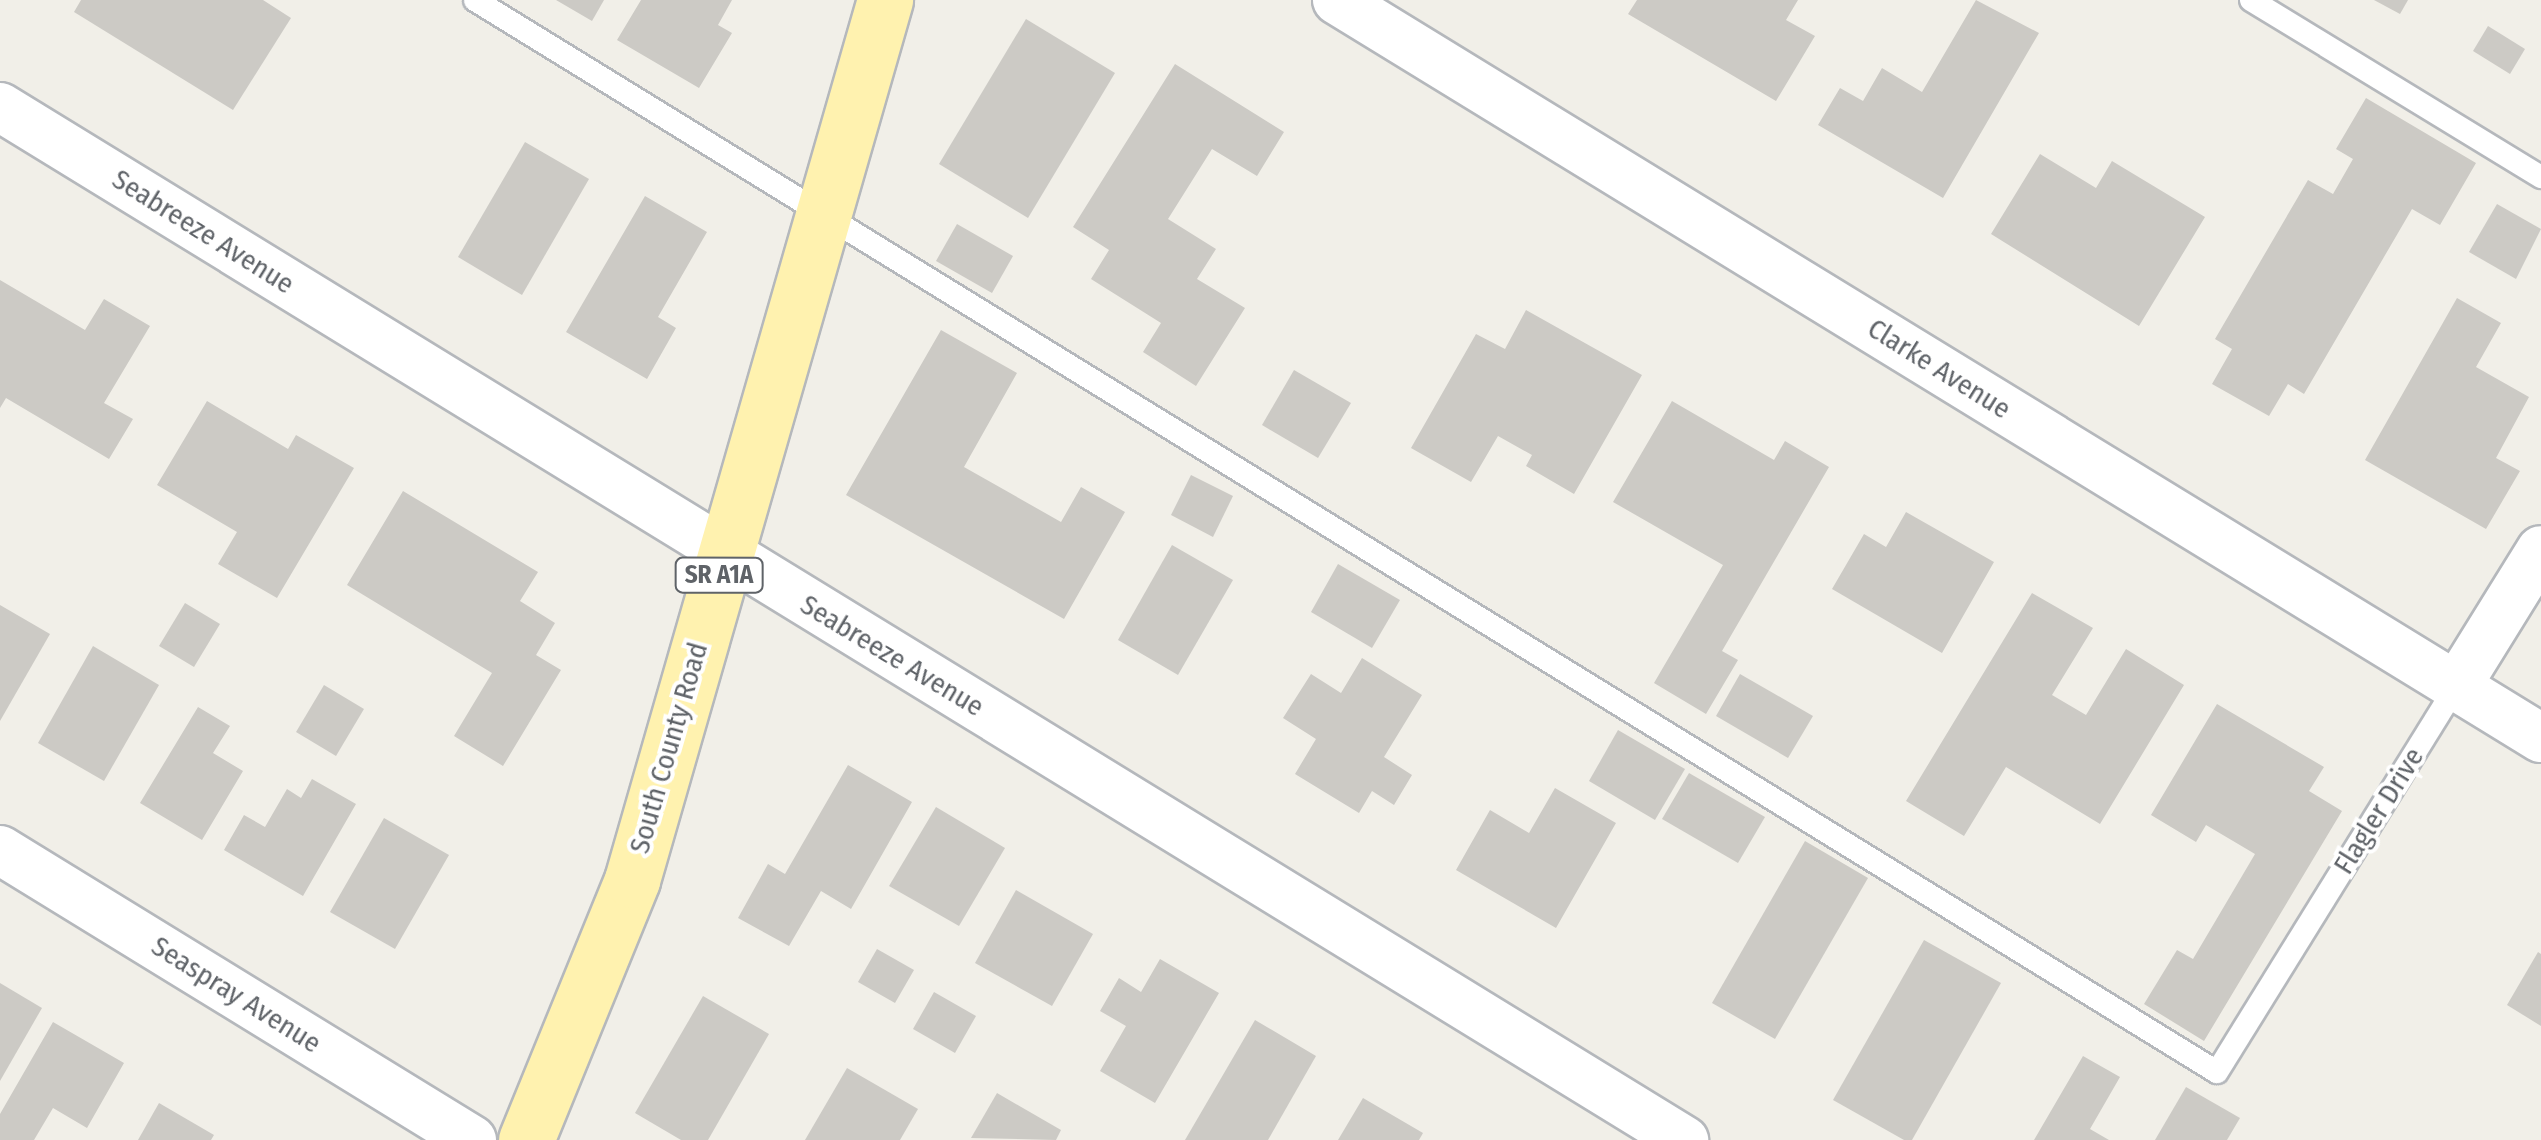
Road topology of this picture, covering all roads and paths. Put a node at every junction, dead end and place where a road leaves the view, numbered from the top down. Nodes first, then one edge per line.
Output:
1 (475, 0) edge
2 (885, 0) edge
3 (1337, 0) edge
4 (2251, 0) edge
5 (0, 107) edge
6 (2541, 177) edge
7 (822, 215) junction
8 (2541, 550) edge
9 (725, 553) junction
10 (2456, 687) junction
11 (2541, 738) edge
12 (0, 850) edge
13 (472, 1140) edge
14 (526, 1140) edge
15 (1684, 1140) edge

1 - 7 lane
2 - 7 main road, South County Road / SR A1A
3 - 10 street, Clarke Avenue
4 - 6 lane
5 - 9 street, Seabreeze Avenue
7 - 9 main road, South County Road / SR A1A
7 - 10 lane, Flagler Drive
8 - 10 street, Flagler Drive
9 - 14 main road, South County Road / SR A1A
9 - 15 street, Seabreeze Avenue
10 - 11 street, Clarke Avenue
12 - 13 street, Seaspray Avenue

